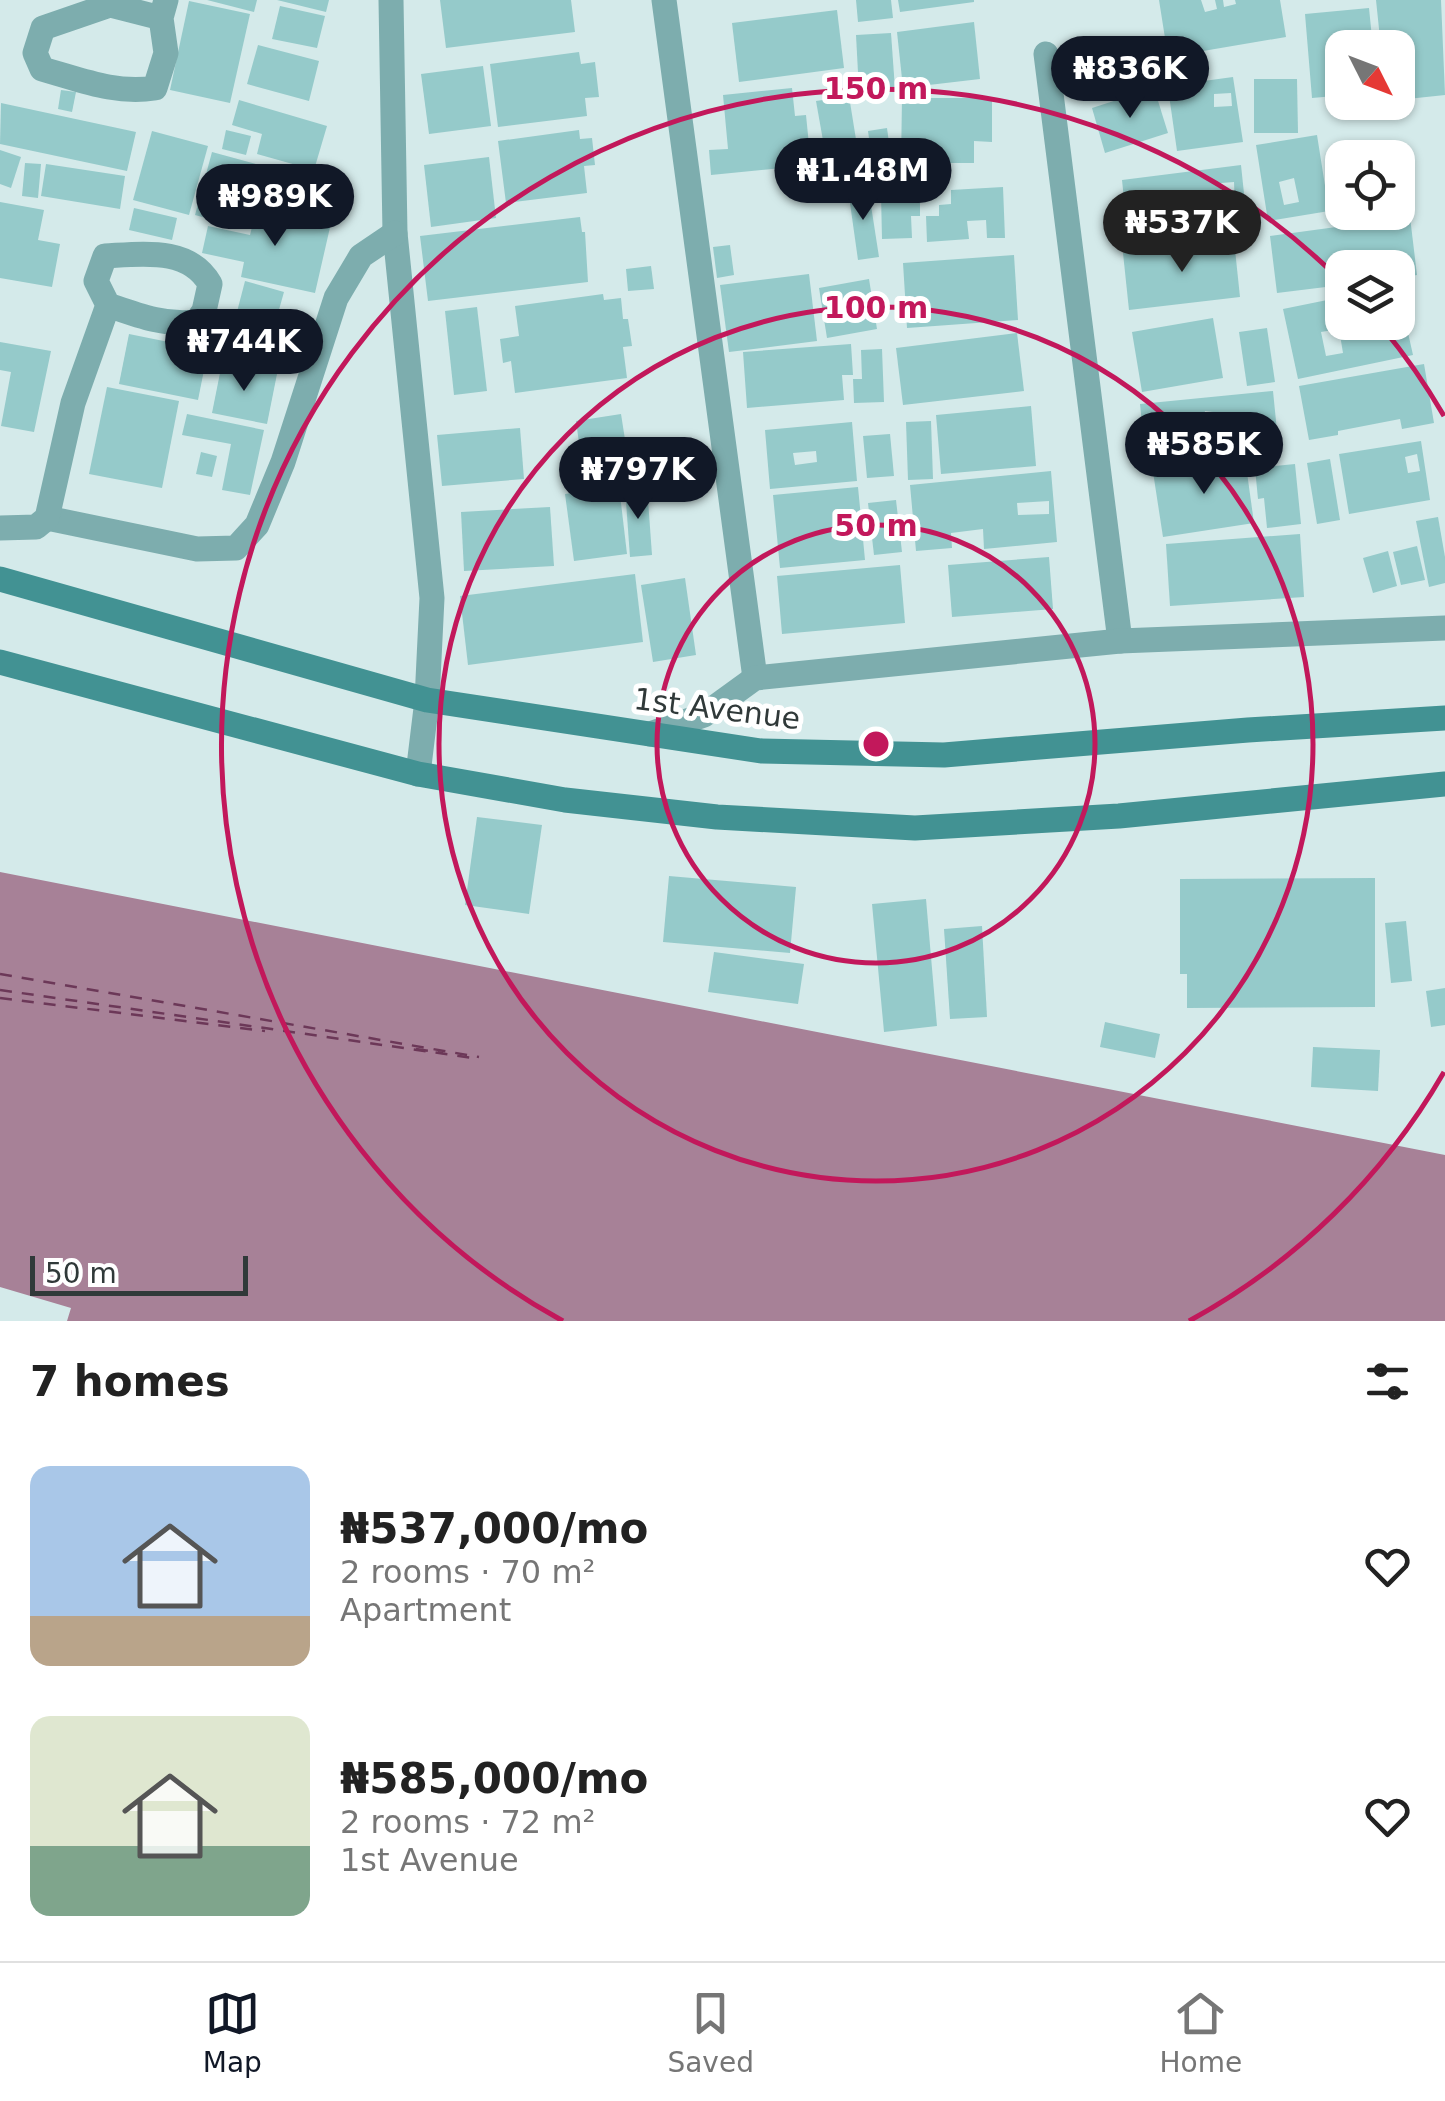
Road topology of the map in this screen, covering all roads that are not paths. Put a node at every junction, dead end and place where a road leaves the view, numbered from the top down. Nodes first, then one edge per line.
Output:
1 (391, 0) edge
2 (664, 0) edge
3 (164, 9) edge
4 (1046, 54) dead end
5 (395, 232) junction
6 (108, 305) dead end
7 (47, 518) junction
8 (0, 528) edge
9 (0, 579) edge
10 (1445, 628) edge
11 (1120, 642) junction
12 (0, 662) edge
13 (755, 678) junction
14 (427, 700) junction
15 (1445, 718) edge
16 (650, 734) junction
17 (418, 774) junction
18 (1445, 784) edge

1 - 5 street
2 - 13 street
3 - 3 street
4 - 11 street
5 - 7 street
5 - 14 street
6 - 7 street
7 - 8 street
9 - 14 main road, 1st Avenue
10 - 11 street
11 - 13 street
12 - 17 main road
13 - 16 street
14 - 16 main road, 1st Avenue
14 - 17 street
15 - 16 main road, 1st Avenue
17 - 18 main road

